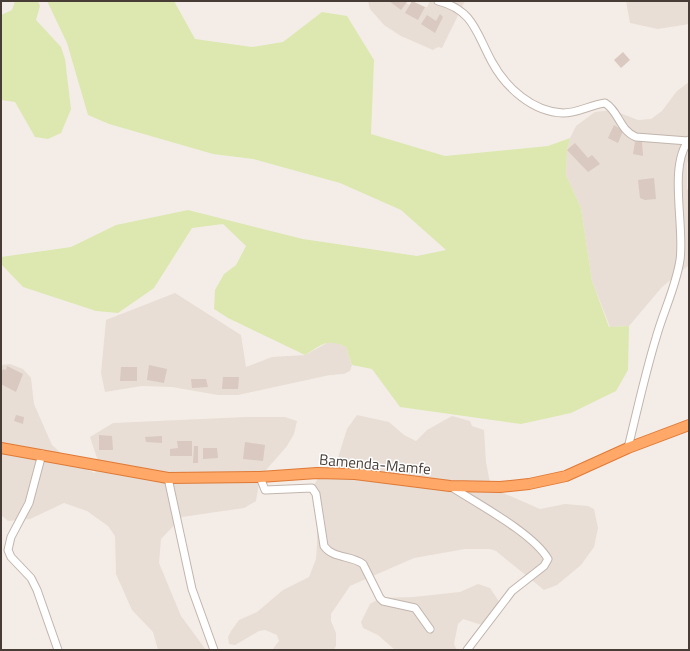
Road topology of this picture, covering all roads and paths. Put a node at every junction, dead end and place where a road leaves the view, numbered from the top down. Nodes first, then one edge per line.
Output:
1 (438, 1) edge
2 (688, 141) edge
3 (689, 425) edge
4 (1, 448) edge
5 (628, 448) junction
6 (42, 454) junction
7 (260, 477) junction
8 (168, 478) junction
9 (450, 486) junction
10 (430, 629) dead end
11 (58, 650) edge
12 (214, 650) edge
13 (467, 650) edge

1 - 2 street
2 - 5 street
3 - 5 highway, Bamenda-Mamfe
4 - 6 highway, Bamenda-Mamfe
5 - 9 highway, Bamenda-Mamfe
6 - 8 highway, Bamenda-Mamfe
6 - 11 street
7 - 8 highway, Bamenda-Mamfe
7 - 9 highway, Bamenda-Mamfe
7 - 10 street
8 - 12 street
9 - 13 street

